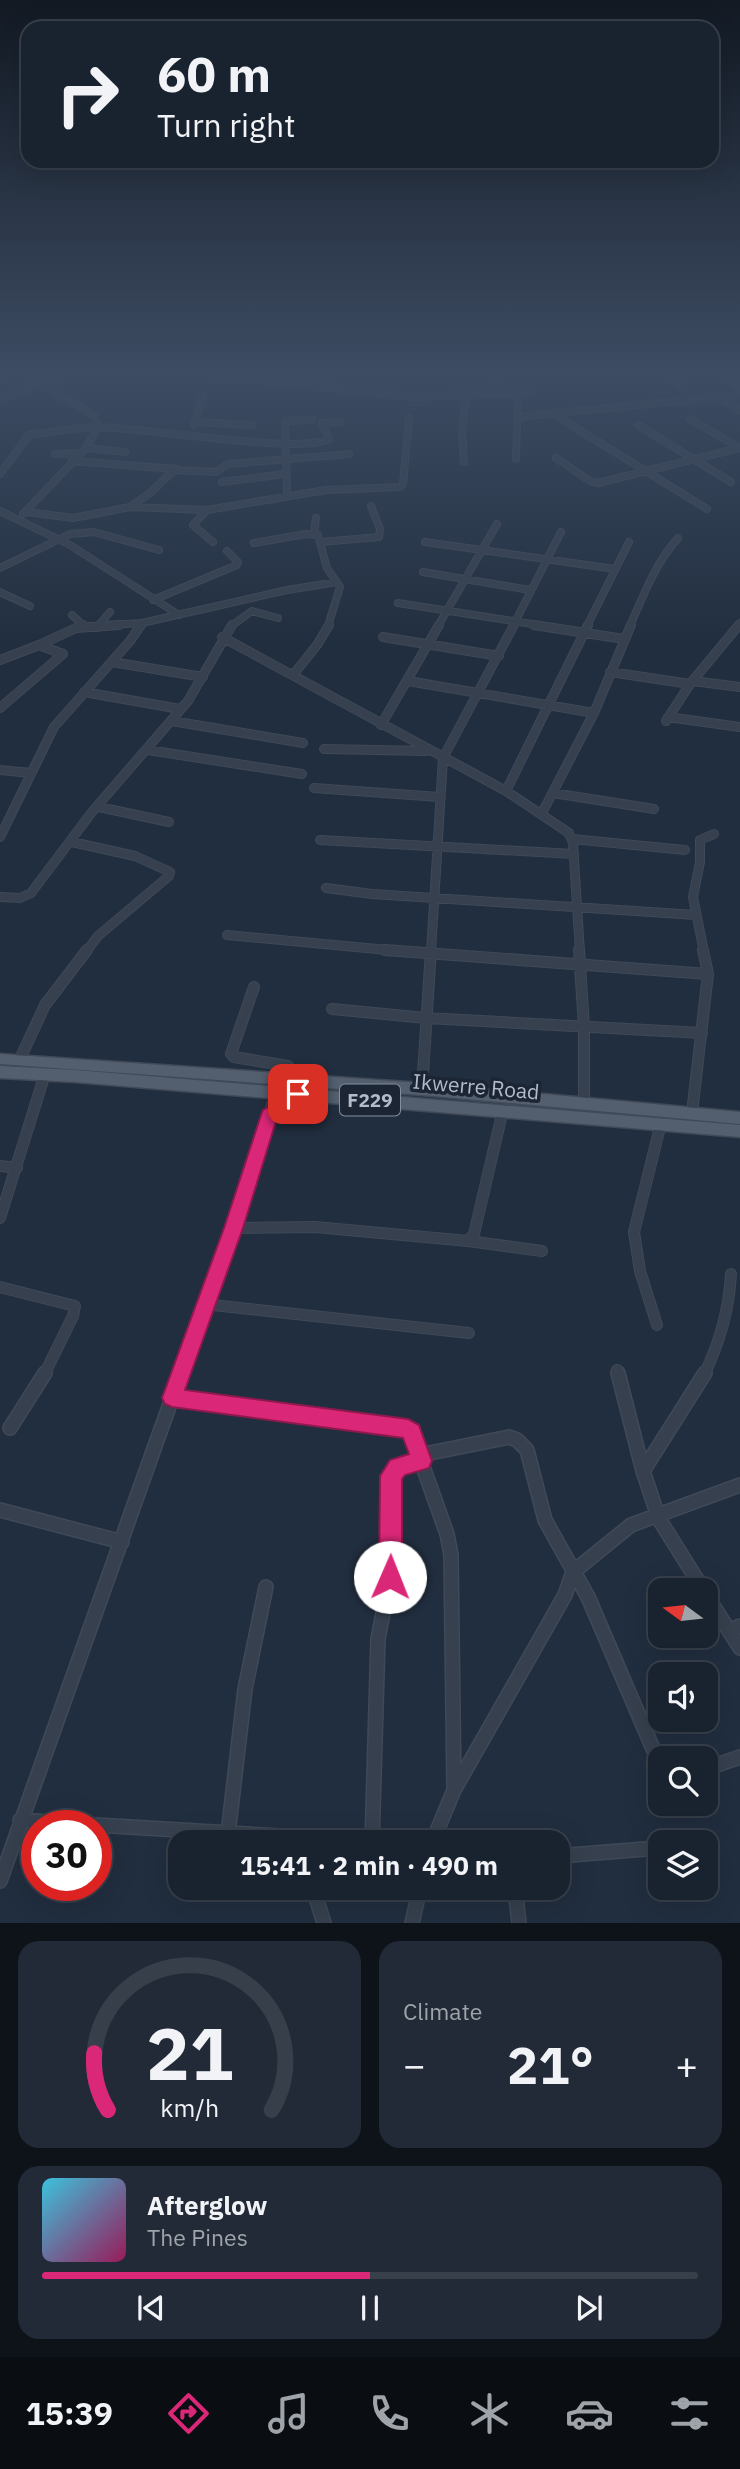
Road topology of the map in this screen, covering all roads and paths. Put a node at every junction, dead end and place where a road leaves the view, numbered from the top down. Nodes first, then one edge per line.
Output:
1 (69, 465) edge
2 (122, 465) edge
3 (227, 465) edge
4 (284, 465) edge
5 (404, 465) edge
6 (566, 465) edge
7 (638, 465) edge
8 (672, 465) edge
9 (703, 465) edge
10 (179, 469) junction
11 (648, 471) junction
12 (285, 474) junction
13 (222, 482) dead end
14 (731, 482) dead end
15 (287, 495) junction
16 (371, 506) dead end
17 (130, 507) junction
18 (707, 509) dead end
19 (207, 510) junction
20 (0, 511) edge
21 (27, 512) junction
22 (18, 516) junction
23 (317, 518) dead end
24 (497, 524) dead end
25 (561, 532) dead end
26 (314, 534) junction
27 (678, 538) dead end
28 (55, 539) junction
29 (213, 542) dead end
30 (321, 542) junction
31 (425, 542) dead end
32 (629, 542) dead end
33 (254, 543) dead end
34 (482, 549) junction
35 (159, 550) dead end
36 (227, 551) dead end
37 (546, 558) junction
38 (2, 566) edge
39 (615, 569) junction
40 (423, 572) dead end
41 (466, 579) junction
42 (337, 582) junction
43 (530, 590) junction
44 (0, 592) edge
45 (153, 600) junction
46 (398, 603) dead end
47 (30, 606) dead end
48 (448, 611) junction
49 (110, 612) dead end
50 (72, 615) dead end
51 (179, 615) junction
52 (278, 618) dead end
53 (515, 622) junction
54 (142, 623) junction
55 (740, 623) edge
56 (85, 627) junction
57 (98, 627) junction
58 (586, 632) junction
59 (222, 637) junction
60 (383, 637) dead end
61 (624, 639) junction
62 (39, 645) junction
63 (429, 645) junction
64 (499, 656) junction
65 (0, 660) edge
66 (112, 663) junction
67 (610, 672) junction
68 (293, 675) junction
69 (203, 677) junction
70 (408, 681) junction
71 (692, 682) junction
72 (740, 687) edge
73 (84, 692) junction
74 (479, 694) junction
75 (549, 706) junction
76 (0, 708) edge
77 (180, 709) junction
78 (594, 713) junction
79 (172, 721) junction
80 (381, 725) junction
81 (740, 727) edge
82 (303, 743) dead end
83 (324, 749) dead end
84 (148, 750) junction
85 (429, 751) junction
86 (443, 758) junction
87 (0, 769) edge
88 (31, 773) junction
89 (302, 774) dead end
90 (314, 788) dead end
91 (506, 791) junction
92 (553, 793) junction
93 (439, 797) junction
94 (99, 807) junction
95 (654, 809) dead end
96 (542, 813) junction
97 (169, 822) dead end
98 (714, 834) dead end
99 (0, 837) edge
100 (572, 839) junction
101 (320, 840) dead end
102 (72, 842) junction
103 (437, 845) junction
104 (685, 850) dead end
105 (574, 854) junction
106 (326, 888) dead end
107 (0, 897) edge
108 (434, 897) junction
109 (577, 907) junction
110 (696, 915) junction
111 (227, 935) dead end
112 (429, 952) junction
113 (580, 964) junction
114 (708, 974) junction
115 (254, 987) dead end
116 (332, 1009) dead end
117 (426, 1018) junction
118 (584, 1027) junction
119 (702, 1033) junction
120 (0, 1059) edge
121 (20, 1059) junction
122 (0, 1072) edge
123 (45, 1074) junction
124 (282, 1086) junction
125 (422, 1090) junction
126 (298, 1094) junction
127 (584, 1104) junction
128 (503, 1110) junction
129 (692, 1112) junction
130 (269, 1115) junction
131 (740, 1118) edge
132 (661, 1123) junction
133 (740, 1131) edge
134 (0, 1166) edge
135 (17, 1167) junction
136 (0, 1218) edge
137 (233, 1228) junction
138 (468, 1241) junction
139 (542, 1251) dead end
140 (731, 1274) dead end
141 (0, 1287) edge
142 (204, 1304) junction
143 (657, 1325) dead end
144 (468, 1333) dead end
145 (617, 1370) dead end
146 (172, 1398) junction
147 (10, 1428) dead end
148 (421, 1458) junction
149 (643, 1471) junction
150 (740, 1485) edge
151 (0, 1510) edge
152 (656, 1514) junction
153 (122, 1542) junction
154 (573, 1572) junction
155 (695, 1578) edge
156 (266, 1587) dead end
157 (718, 1608) edge
158 (735, 1628) edge
159 (740, 1648) edge
160 (652, 1746) edge
161 (740, 1756) edge
162 (718, 1764) edge
163 (454, 1790) junction
164 (20, 1820) joint
165 (112, 1826) edge
166 (169, 1830) edge
167 (228, 1830) edge
168 (372, 1830) edge
169 (437, 1830) edge
170 (645, 1849) dead end
171 (570, 1855) edge
172 (0, 1881) edge
173 (317, 1900) edge
174 (417, 1900) edge
175 (516, 1900) edge
176 (324, 1923) edge
177 (412, 1923) edge
178 (519, 1923) edge

1 - 21 street
2 - 10 street
3 - 10 street
4 - 12 street
5 - 15 street
6 - 11 street
7 - 11 street
8 - 11 street
9 - 14 street
10 - 17 street
11 - 18 street
12 - 13 street
12 - 15 street
15 - 19 street
16 - 30 street
17 - 19 street
17 - 21 street
19 - 29 street
20 - 22 street
21 - 22 street
22 - 28 street
23 - 26 street
24 - 34 street
25 - 37 street
26 - 30 street
26 - 33 street
27 - 61 street
28 - 35 street
28 - 38 street
28 - 45 street
30 - 42 street
31 - 34 street
32 - 39 street
34 - 37 street
34 - 41 street
36 - 45 street
37 - 39 street
37 - 43 street
39 - 58 street
40 - 41 street
41 - 43 street
41 - 48 street
42 - 51 street
42 - 68 street
43 - 53 street
44 - 47 street
45 - 51 street
46 - 48 street
48 - 53 street
48 - 63 street
49 - 57 street
50 - 56 street
51 - 54 street
52 - 59 street
53 - 58 street
53 - 64 street
54 - 57 street
54 - 66 street
55 - 71 street
56 - 57 street
56 - 62 street
58 - 61 street
58 - 75 street
59 - 68 street
59 - 69 street
60 - 63 street
61 - 67 street
62 - 65 street
62 - 76 street
63 - 64 street
63 - 70 street
64 - 74 street
66 - 69 street
66 - 73 street
67 - 71 street
67 - 78 street
68 - 80 street
69 - 77 street
70 - 74 street
70 - 80 street
71 - 72 street
71 - 81 street
73 - 77 street
73 - 88 street
74 - 75 street
74 - 86 street
75 - 78 street
75 - 91 street
77 - 79 street
78 - 92 street
79 - 82 street
79 - 84 street
80 - 85 street
83 - 85 street
84 - 89 street
84 - 94 street
85 - 86 street
86 - 91 street
86 - 93 street
87 - 88 street
88 - 99 street
90 - 93 street
91 - 96 street
92 - 95 street
92 - 96 street
93 - 103 street
94 - 97 street
94 - 102 street
96 - 100 street
98 - 110 street
100 - 104 street
100 - 105 street
101 - 103 street
102 - 107 street
102 - 121 street
103 - 105 street
103 - 108 street
105 - 109 street
106 - 108 street
108 - 109 street
108 - 112 street
109 - 110 street
109 - 113 street
110 - 114 street
111 - 112 street
112 - 113 street
112 - 117 street
113 - 114 street
113 - 118 street
114 - 119 street
115 - 124 street
116 - 117 street
117 - 118 street
117 - 125 street
118 - 119 street
118 - 127 street
119 - 129 street
120 - 121 main road, F229
121 - 124 main road, F229
122 - 123 main road, Ikwerre Road / F229
123 - 124 main road, Ikwerre Road / F229
123 - 135 street
124 - 125 main road
124 - 126 main road, Ikwerre Road / F229
124 - 130 street
125 - 127 main road, F229
126 - 128 main road, Ikwerre Road / F229
126 - 130 street
127 - 129 main road, F229
128 - 132 main road, Ikwerre Road / F229
128 - 138 street
129 - 131 main road, F229
130 - 137 street
132 - 133 main road, Ikwerre Road / F229
132 - 143 street
134 - 135 street
135 - 136 street
137 - 138 street
137 - 142 street
138 - 139 street
140 - 149 street
141 - 147 street
142 - 144 street
142 - 146 street
145 - 149 street
146 - 148 street
146 - 153 street
148 - 154 street
148 - 163 street
148 - 168 street
149 - 152 street
150 - 152 street
151 - 153 street
152 - 154 street
152 - 155 street
153 - 164 street
154 - 160 street
154 - 163 street
156 - 167 street
157 - 158 street
158 - 159 street
161 - 162 street
163 - 169 street
164 - 172 street
165 - 166 street
170 - 171 street
173 - 176 street
174 - 177 street
175 - 178 street

